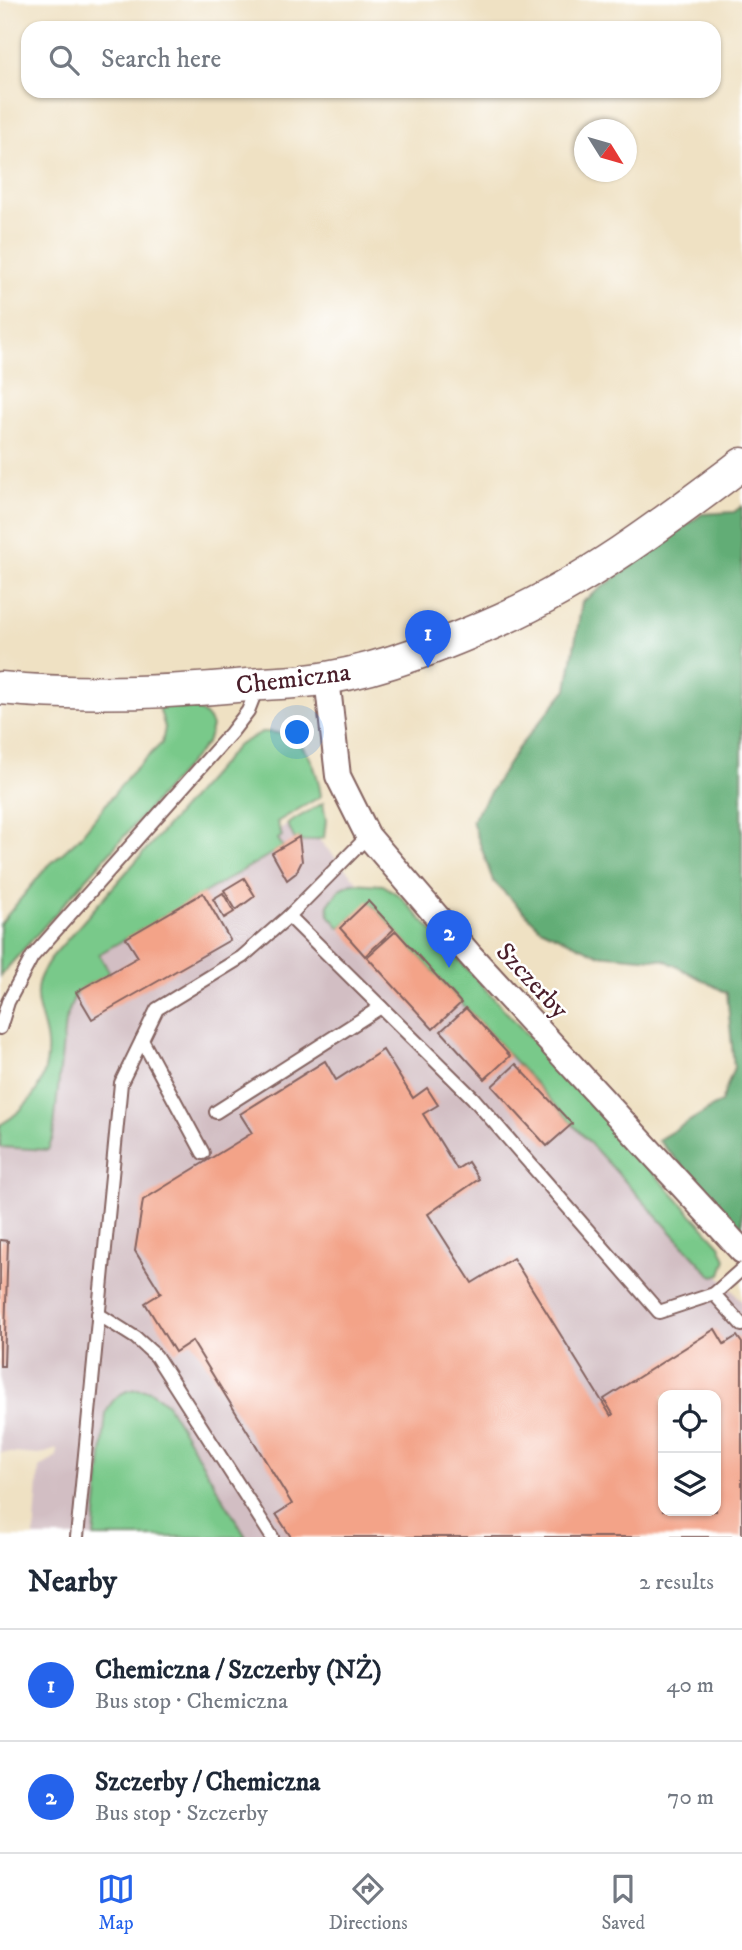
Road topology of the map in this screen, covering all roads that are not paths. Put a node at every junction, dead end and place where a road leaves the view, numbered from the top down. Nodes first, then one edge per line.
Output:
1 (742, 464) edge
2 (327, 678) junction
3 (259, 684) junction
4 (0, 688) edge
5 (368, 836) junction
6 (289, 916) junction
7 (382, 1007) junction
8 (0, 1028) edge
9 (142, 1040) junction
10 (216, 1112) dead end
11 (203, 1153) dead end
12 (742, 1251) edge
13 (742, 1269) edge
14 (714, 1294) junction
15 (99, 1314) junction
16 (742, 1325) edge
17 (76, 1537) edge
18 (272, 1537) edge

1 - 2 street, Chemiczna
2 - 3 street, Chemiczna
2 - 5 street, Szczerby
3 - 4 street, Chemiczna
3 - 8 lane
5 - 6 lane
5 - 12 street, Szczerby
6 - 7 lane
6 - 9 lane
7 - 10 lane
7 - 14 lane
9 - 11 lane
9 - 15 lane
13 - 14 lane
14 - 16 lane
15 - 17 lane
15 - 18 lane

